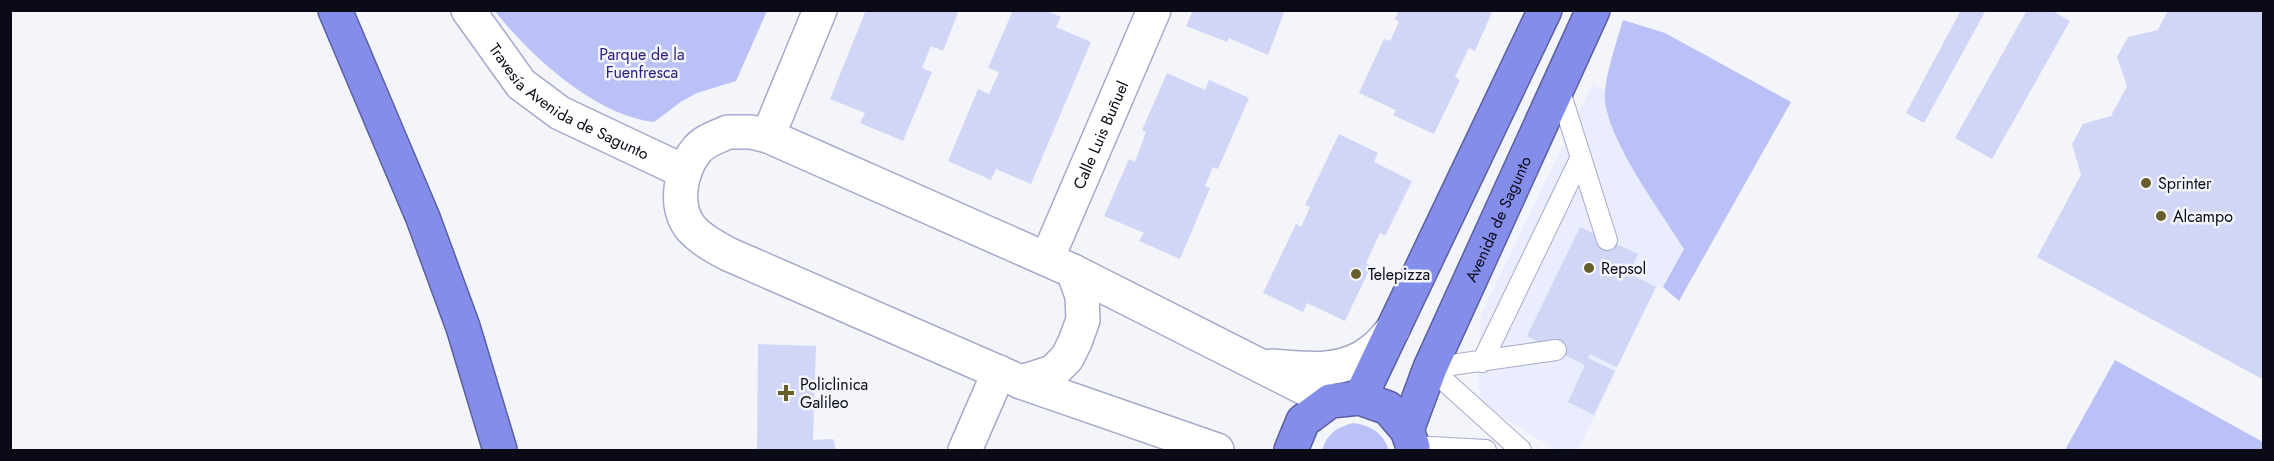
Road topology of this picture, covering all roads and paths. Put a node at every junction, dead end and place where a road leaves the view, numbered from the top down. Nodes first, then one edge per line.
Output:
1 (335, 10) edge
2 (468, 10) edge
3 (820, 10) edge
4 (1154, 10) edge
5 (1545, 10) edge
6 (1593, 10) edge
7 (1558, 85) junction
8 (768, 136) junction
9 (1581, 157) junction
10 (685, 172) junction
11 (1607, 240) dead end
12 (1060, 265) junction
13 (1394, 328) junction
14 (1556, 350) dead end
15 (1482, 362) junction
16 (1259, 364) junction
17 (1430, 368) junction
18 (1010, 377) junction
19 (1345, 399) junction
20 (1411, 442) edge
21 (500, 450) edge
22 (965, 450) edge
23 (1216, 450) edge
24 (1291, 450) edge
25 (1486, 450) edge
26 (1521, 450) edge

1 - 21 highway
2 - 10 street, Travesía Avenida de Sagunto
3 - 8 street
4 - 12 street, Calle Luis Buñuel
5 - 13 highway
6 - 7 highway, Avenida de Sagunto
7 - 9 lane
7 - 17 highway, Avenida de Sagunto
8 - 10 street
8 - 12 street
9 - 11 lane
9 - 15 lane
10 - 18 street
12 - 16 street
12 - 18 street
13 - 16 street
13 - 19 highway
14 - 15 lane
15 - 17 lane
16 - 19 street
17 - 20 highway, Avenida de Sagunto
17 - 26 lane
18 - 22 street
18 - 23 street
19 - 20 highway
19 - 24 highway
20 - 25 lane

